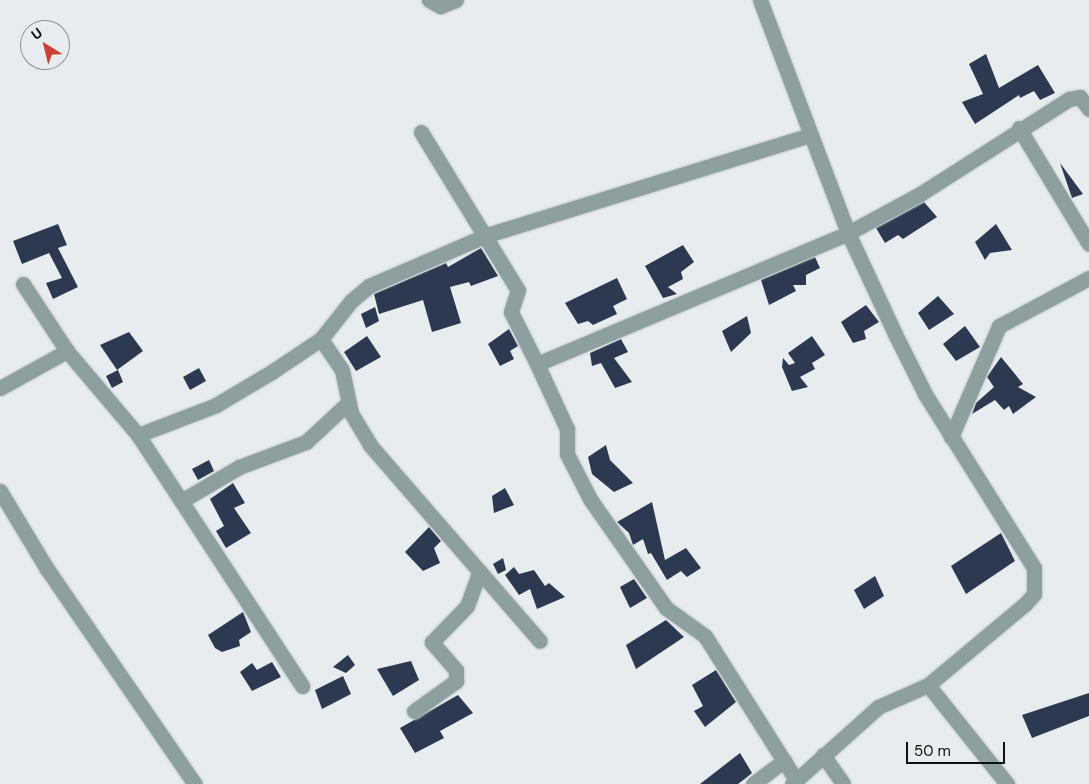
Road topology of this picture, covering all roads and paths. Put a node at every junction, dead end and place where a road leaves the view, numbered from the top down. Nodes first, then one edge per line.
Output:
1 (429, 0) edge
2 (456, 0) edge
3 (760, 0) edge
4 (1089, 109) edge
5 (1020, 128) junction
6 (422, 132) dead end
7 (810, 135) junction
8 (848, 233) junction
9 (487, 235) junction
10 (1089, 244) edge
11 (1089, 278) edge
12 (24, 284) dead end
13 (321, 339) junction
14 (67, 351) junction
15 (537, 364) junction
16 (0, 388) edge
17 (348, 403) junction
18 (138, 435) junction
19 (951, 437) junction
20 (0, 491) edge
21 (183, 500) junction
22 (480, 571) junction
23 (540, 641) dead end
24 (928, 685) junction
25 (302, 686) dead end
26 (414, 711) dead end
27 (823, 755) junction
28 (784, 761) junction
29 (794, 782) edge
30 (196, 784) edge
31 (753, 784) edge
32 (843, 784) edge
33 (1007, 784) edge

1 - 2 street
3 - 7 street
4 - 5 street
5 - 8 street
5 - 10 street
6 - 9 street
7 - 8 street
7 - 9 street
8 - 15 street
8 - 19 street
9 - 13 street
9 - 15 street
11 - 19 street
12 - 14 street
13 - 17 street
13 - 18 street
14 - 16 street
14 - 18 street
15 - 28 street
17 - 21 street
17 - 22 street
18 - 21 street
19 - 24 street
20 - 30 street
21 - 25 street
22 - 23 street
22 - 26 street
24 - 27 street
24 - 33 street
27 - 29 street
27 - 32 street
28 - 29 street
28 - 31 street

